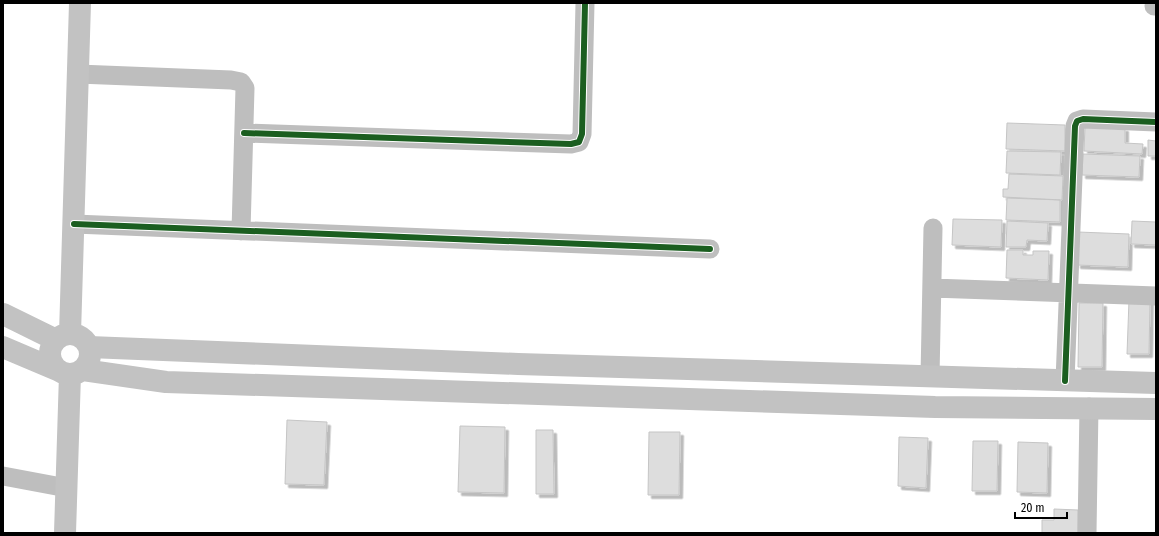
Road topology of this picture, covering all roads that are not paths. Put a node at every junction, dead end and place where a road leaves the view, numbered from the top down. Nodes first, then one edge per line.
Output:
1 (80, 3) edge
2 (585, 3) edge
3 (78, 74) junction
4 (1156, 122) edge
5 (244, 133) junction
6 (74, 224) junction
7 (933, 228) dead end
8 (241, 231) junction
9 (710, 250) dead end
10 (932, 288) junction
11 (1068, 293) junction
12 (1156, 296) edge
13 (3, 314) edge
14 (63, 337) junction
15 (3, 347) edge
16 (89, 347) junction
17 (70, 371) junction
18 (930, 377) junction
19 (1065, 381) junction
20 (1156, 383) edge
21 (1089, 408) junction
22 (1156, 410) edge
23 (3, 476) edge
24 (67, 488) junction
25 (65, 533) edge
26 (1087, 533) edge

1 - 3 main road
2 - 5 street
3 - 5 street
3 - 6 main road
4 - 11 street
5 - 8 street
6 - 8 street
6 - 14 main road
7 - 10 street
8 - 9 street
10 - 11 street
10 - 18 street
11 - 12 street
11 - 19 street
13 - 14 main road
14 - 16 main road
14 - 17 main road
15 - 17 main road
16 - 17 main road
16 - 18 main road
17 - 21 main road
17 - 24 main road
18 - 19 main road
19 - 20 main road
21 - 22 main road
21 - 26 street
23 - 24 street
24 - 25 main road

